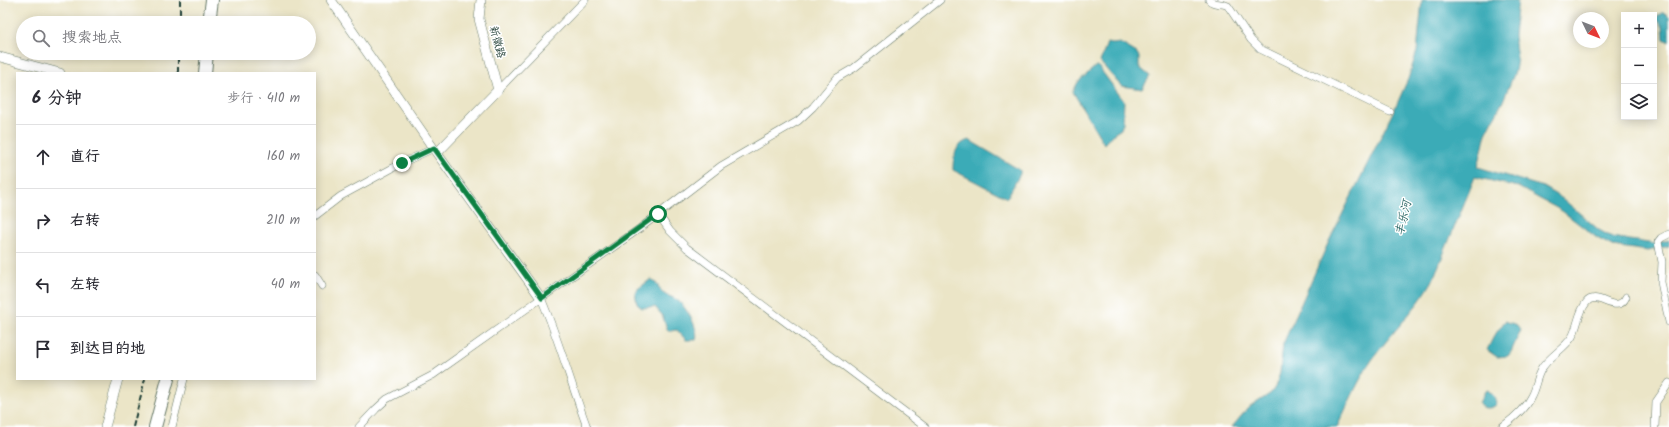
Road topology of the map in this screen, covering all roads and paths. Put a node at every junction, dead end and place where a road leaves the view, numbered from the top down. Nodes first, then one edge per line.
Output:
1 (212, 0) edge
2 (219, 0) edge
3 (332, 0) edge
4 (480, 0) edge
5 (585, 0) edge
6 (940, 0) edge
7 (1209, 0) edge
8 (210, 16) edge
9 (218, 16) edge
10 (0, 57) edge
11 (206, 60) edge
12 (213, 60) edge
13 (0, 64) edge
14 (32, 72) edge
15 (56, 72) edge
16 (205, 72) edge
17 (212, 72) edge
18 (498, 90) junction
19 (1390, 112) dead end
20 (435, 151) junction
21 (658, 214) junction
22 (316, 215) edge
23 (1669, 234) edge
24 (316, 277) edge
25 (322, 286) dead end
26 (1626, 297) dead end
27 (542, 298) junction
28 (1669, 322) edge
29 (118, 380) edge
30 (124, 380) edge
31 (168, 380) edge
32 (176, 380) edge
33 (184, 380) edge
34 (1669, 383) edge
35 (105, 427) edge
36 (111, 427) edge
37 (155, 427) edge
38 (163, 427) edge
39 (172, 427) edge
40 (359, 427) edge
41 (587, 427) edge
42 (925, 427) edge
43 (1502, 427) edge
44 (1655, 427) edge

1 - 8 highway
2 - 9 highway
3 - 20 street
4 - 18 street, 新徽路
5 - 18 street
6 - 21 street
7 - 19 street
10 - 15 street
11 - 16 highway
12 - 17 highway
13 - 14 street
18 - 20 street
20 - 22 street
20 - 27 street
21 - 27 street
21 - 42 street
23 - 28 street
24 - 25 street
26 - 43 street
27 - 40 street
27 - 41 street
29 - 35 street
30 - 36 street
31 - 37 highway
32 - 38 highway
33 - 39 street
34 - 44 street

